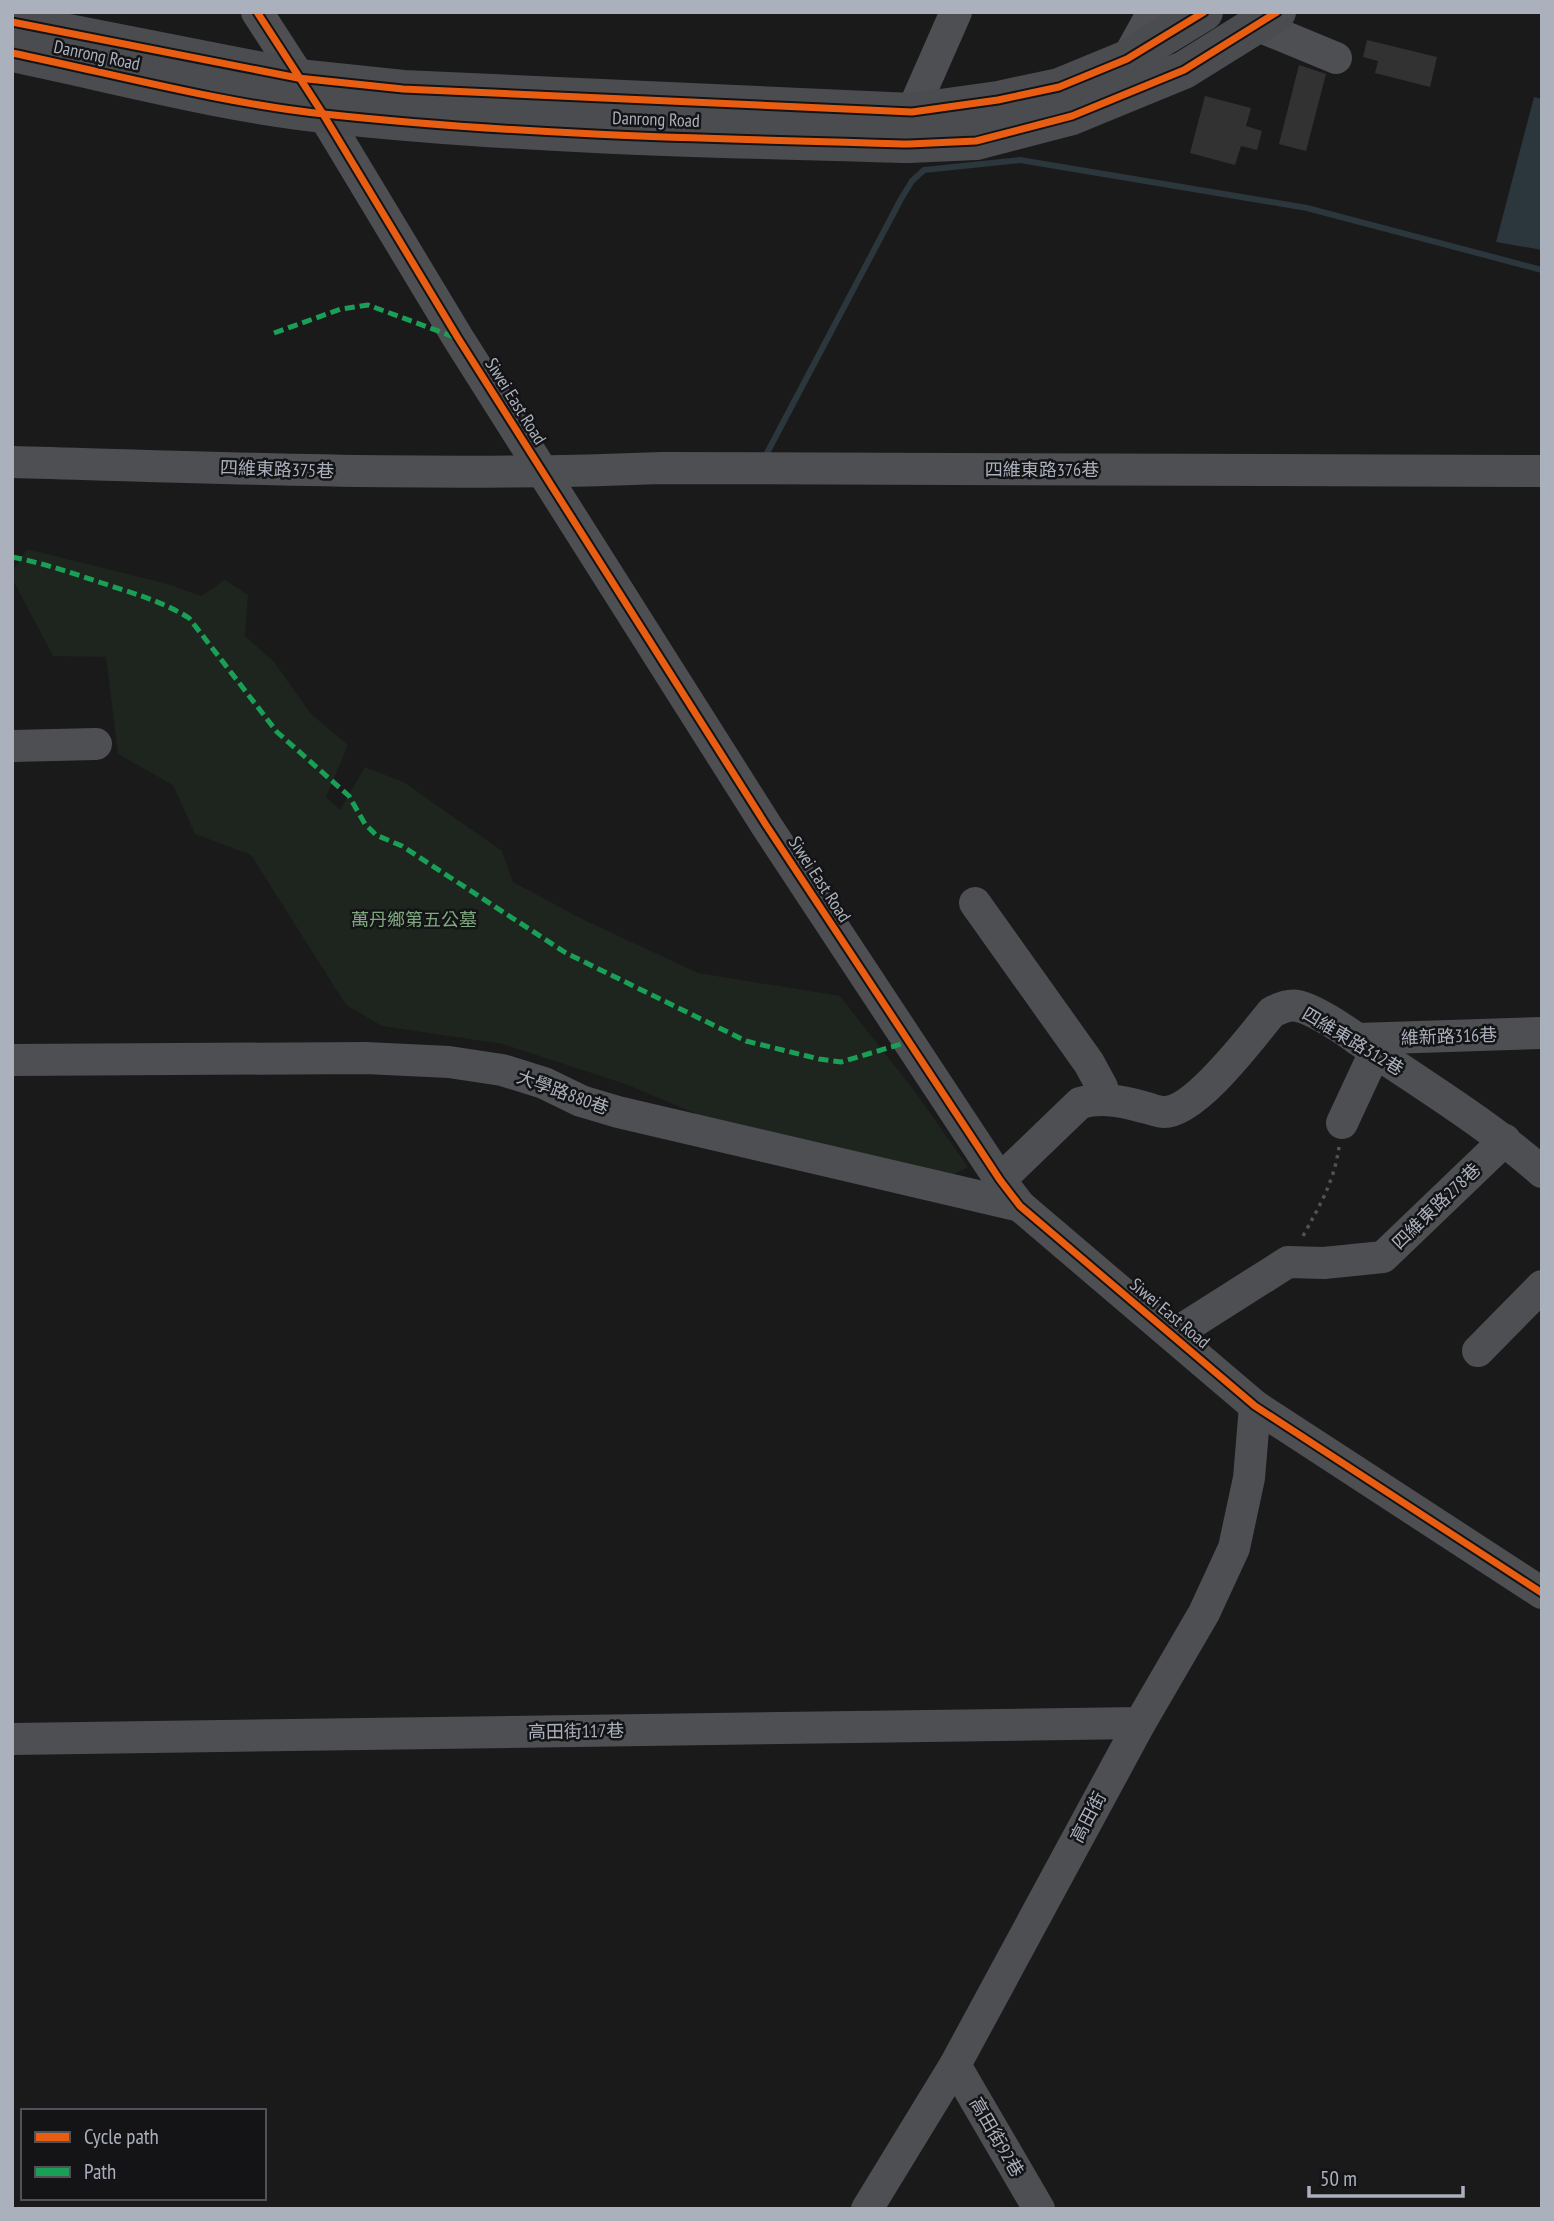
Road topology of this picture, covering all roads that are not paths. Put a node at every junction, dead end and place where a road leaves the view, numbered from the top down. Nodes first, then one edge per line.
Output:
1 (257, 12) edge
2 (956, 12) edge
3 (1153, 12) edge
4 (1204, 12) edge
5 (1266, 19) edge
6 (12, 22) edge
7 (12, 53) edge
8 (1336, 58) dead end
9 (1127, 59) junction
10 (298, 78) junction
11 (912, 112) junction
12 (323, 114) junction
13 (12, 462) edge
14 (1542, 471) edge
15 (542, 473) junction
16 (96, 744) dead end
17 (12, 746) edge
18 (975, 903) dead end
19 (1542, 1033) edge
20 (1366, 1045) junction
21 (12, 1060) edge
22 (1104, 1099) junction
23 (1342, 1123) road end
24 (1505, 1140) junction
25 (1542, 1172) edge
26 (1000, 1180) junction
27 (1020, 1206) junction
28 (1542, 1286) edge
29 (1173, 1335) junction
30 (1478, 1351) dead end
31 (1255, 1406) junction
32 (1542, 1593) edge
33 (1140, 1723) junction
34 (12, 1739) edge
35 (955, 2066) junction
36 (867, 2209) edge
37 (1039, 2209) edge

1 - 10 street, Siwei East Road
2 - 11 street
3 - 9 street
4 - 9 main road, Danrong Road
5 - 8 street
5 - 12 main road, Danrong Road
6 - 10 main road, Danrong Road
7 - 12 main road, Danrong Road
9 - 11 main road, Danrong Road
10 - 11 main road, Danrong Road
10 - 12 street, Siwei East Road
12 - 15 street, Siwei East Road
13 - 15 street, 四維東路375巷
14 - 15 street, 四維東路376巷
15 - 26 street, Siwei East Road
16 - 17 street
18 - 22 street
19 - 20 street, 維新路316巷
20 - 22 street, 四維東路312巷
20 - 23 street
20 - 24 street, 四維東路312巷
21 - 27 street, 大學路880巷
22 - 26 street, 四維東路312巷
24 - 25 street, 四維東路312巷
24 - 29 street, 四維東路278巷
26 - 27 street, Siwei East Road
27 - 29 street, Siwei East Road
28 - 30 street
29 - 31 street, Siwei East Road
31 - 32 street, Siwei East Road
31 - 33 street, 高田街
33 - 34 street, 高田街117巷
33 - 35 street, 高田街
35 - 36 street, 高田街
35 - 37 street, 高田街92巷

